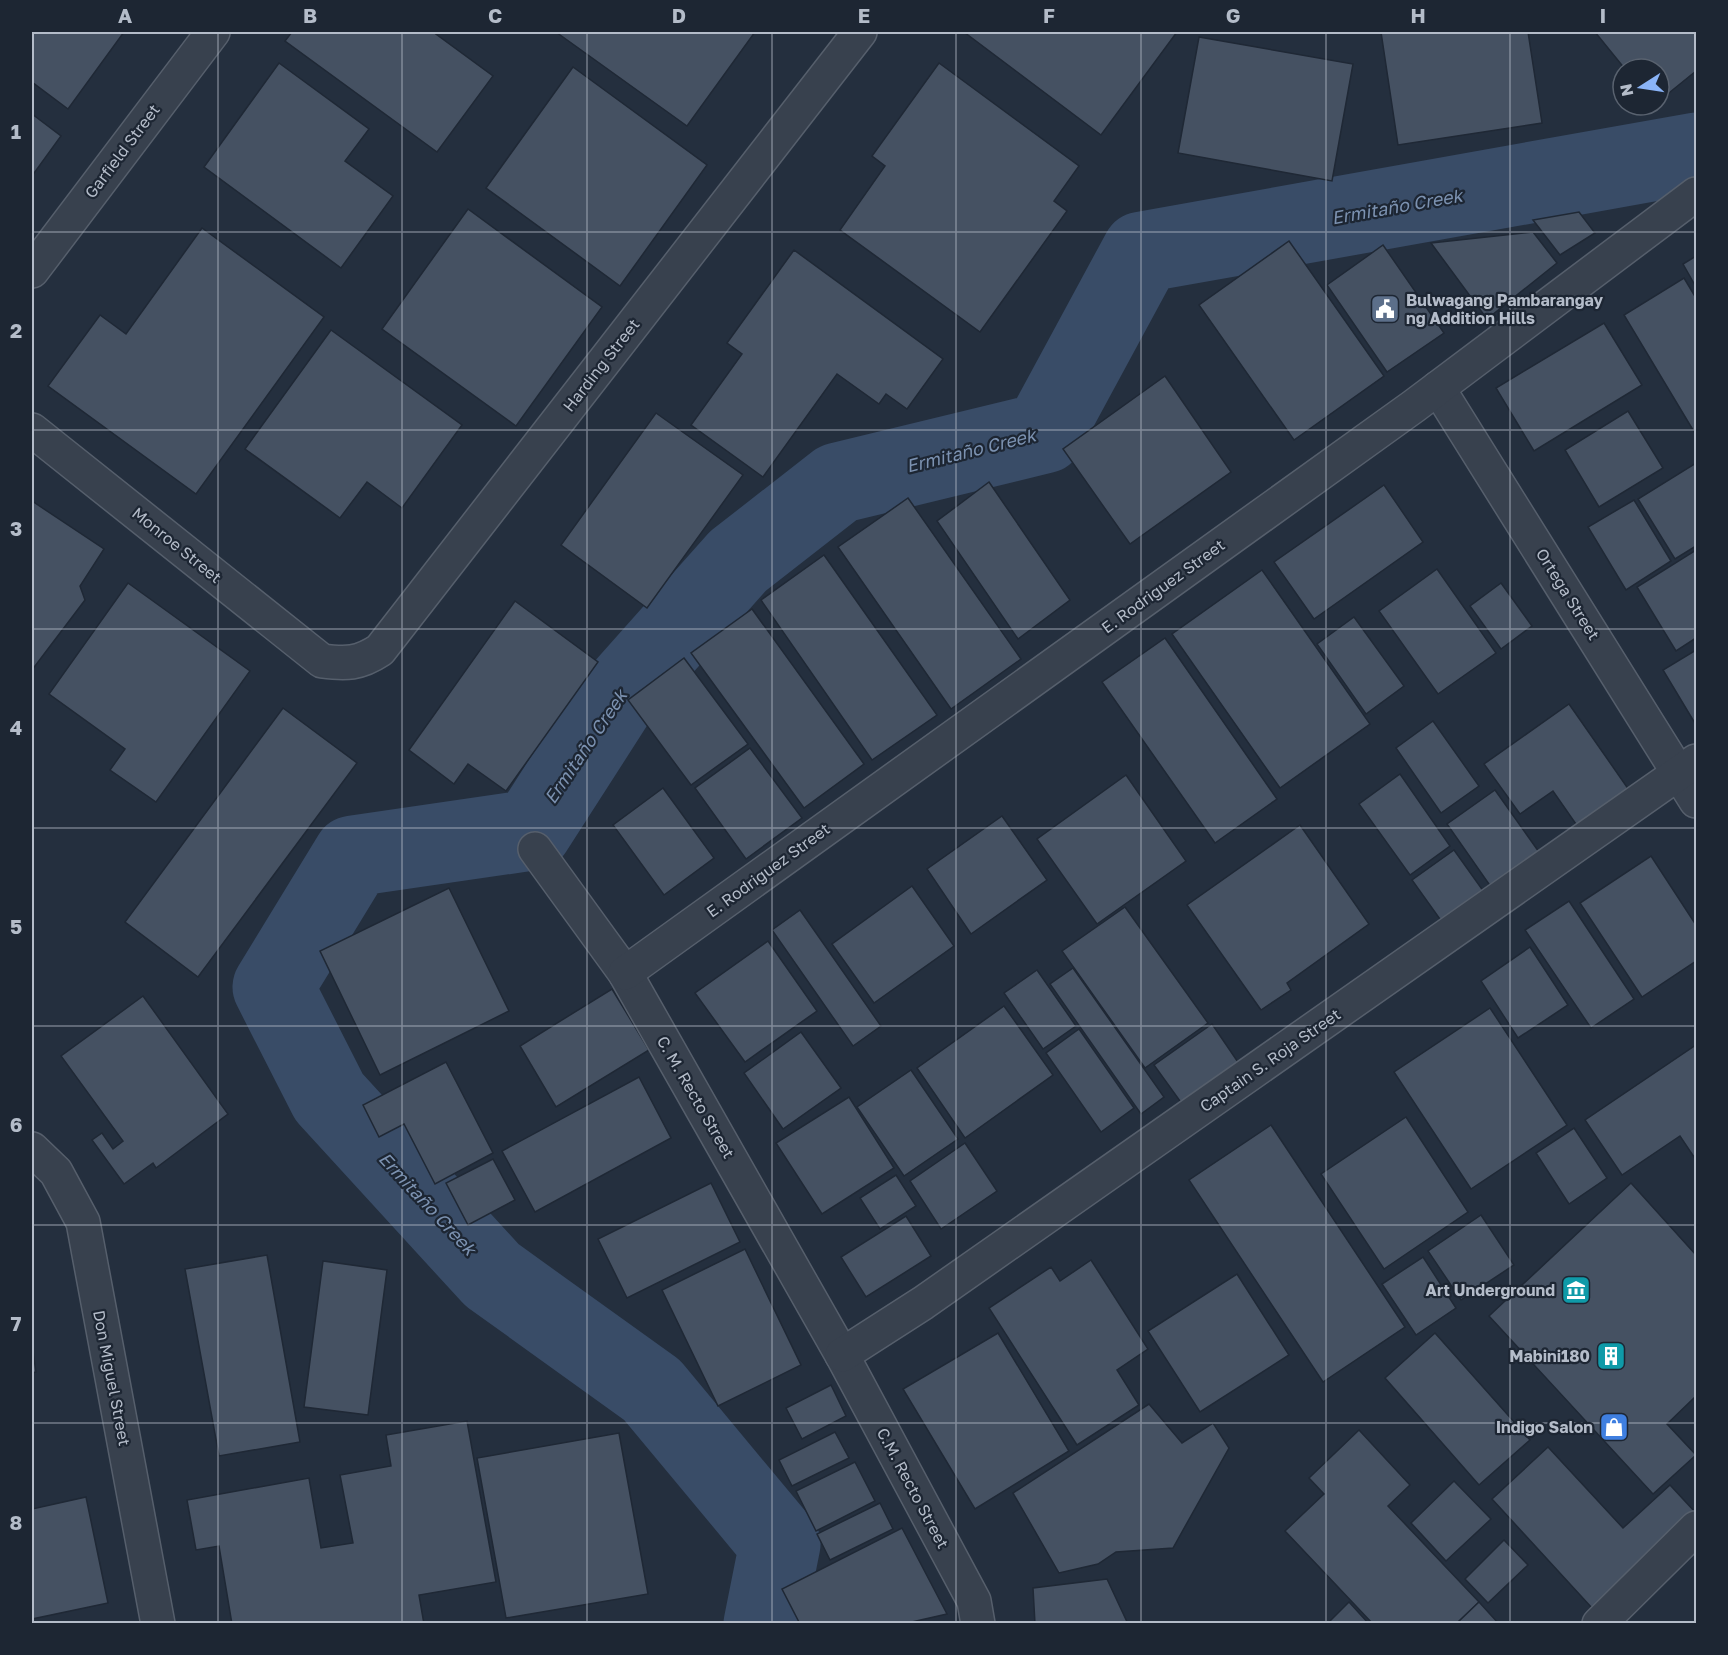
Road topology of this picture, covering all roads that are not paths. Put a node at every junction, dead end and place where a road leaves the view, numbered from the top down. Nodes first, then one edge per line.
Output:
1 (213, 32) edge
2 (860, 32) edge
3 (1696, 194) edge
4 (32, 271) edge
5 (1438, 388) junction
6 (32, 430) edge
7 (322, 661) joint
8 (1688, 767) edge
9 (1696, 801) edge
10 (535, 849) dead end
11 (625, 973) junction
12 (32, 1149) edge
13 (842, 1355) junction
14 (1696, 1528) edge
15 (158, 1623) edge
16 (978, 1623) edge
17 (1599, 1623) edge

1 - 4 street, Garfield Street
2 - 7 street, Harding Street
3 - 5 street, E. Rodriguez Street
5 - 8 street, Ortega Street
5 - 11 street, E. Rodriguez Street
6 - 7 street, Monroe Street
8 - 9 street, Ortega Street
8 - 13 street, Captain S. Roja Street
10 - 11 street, C. M. Recto Street
11 - 13 street, C. M. Recto Street
12 - 15 street, Don Miguel Street
13 - 16 street, C.M. Recto Street
14 - 17 street

